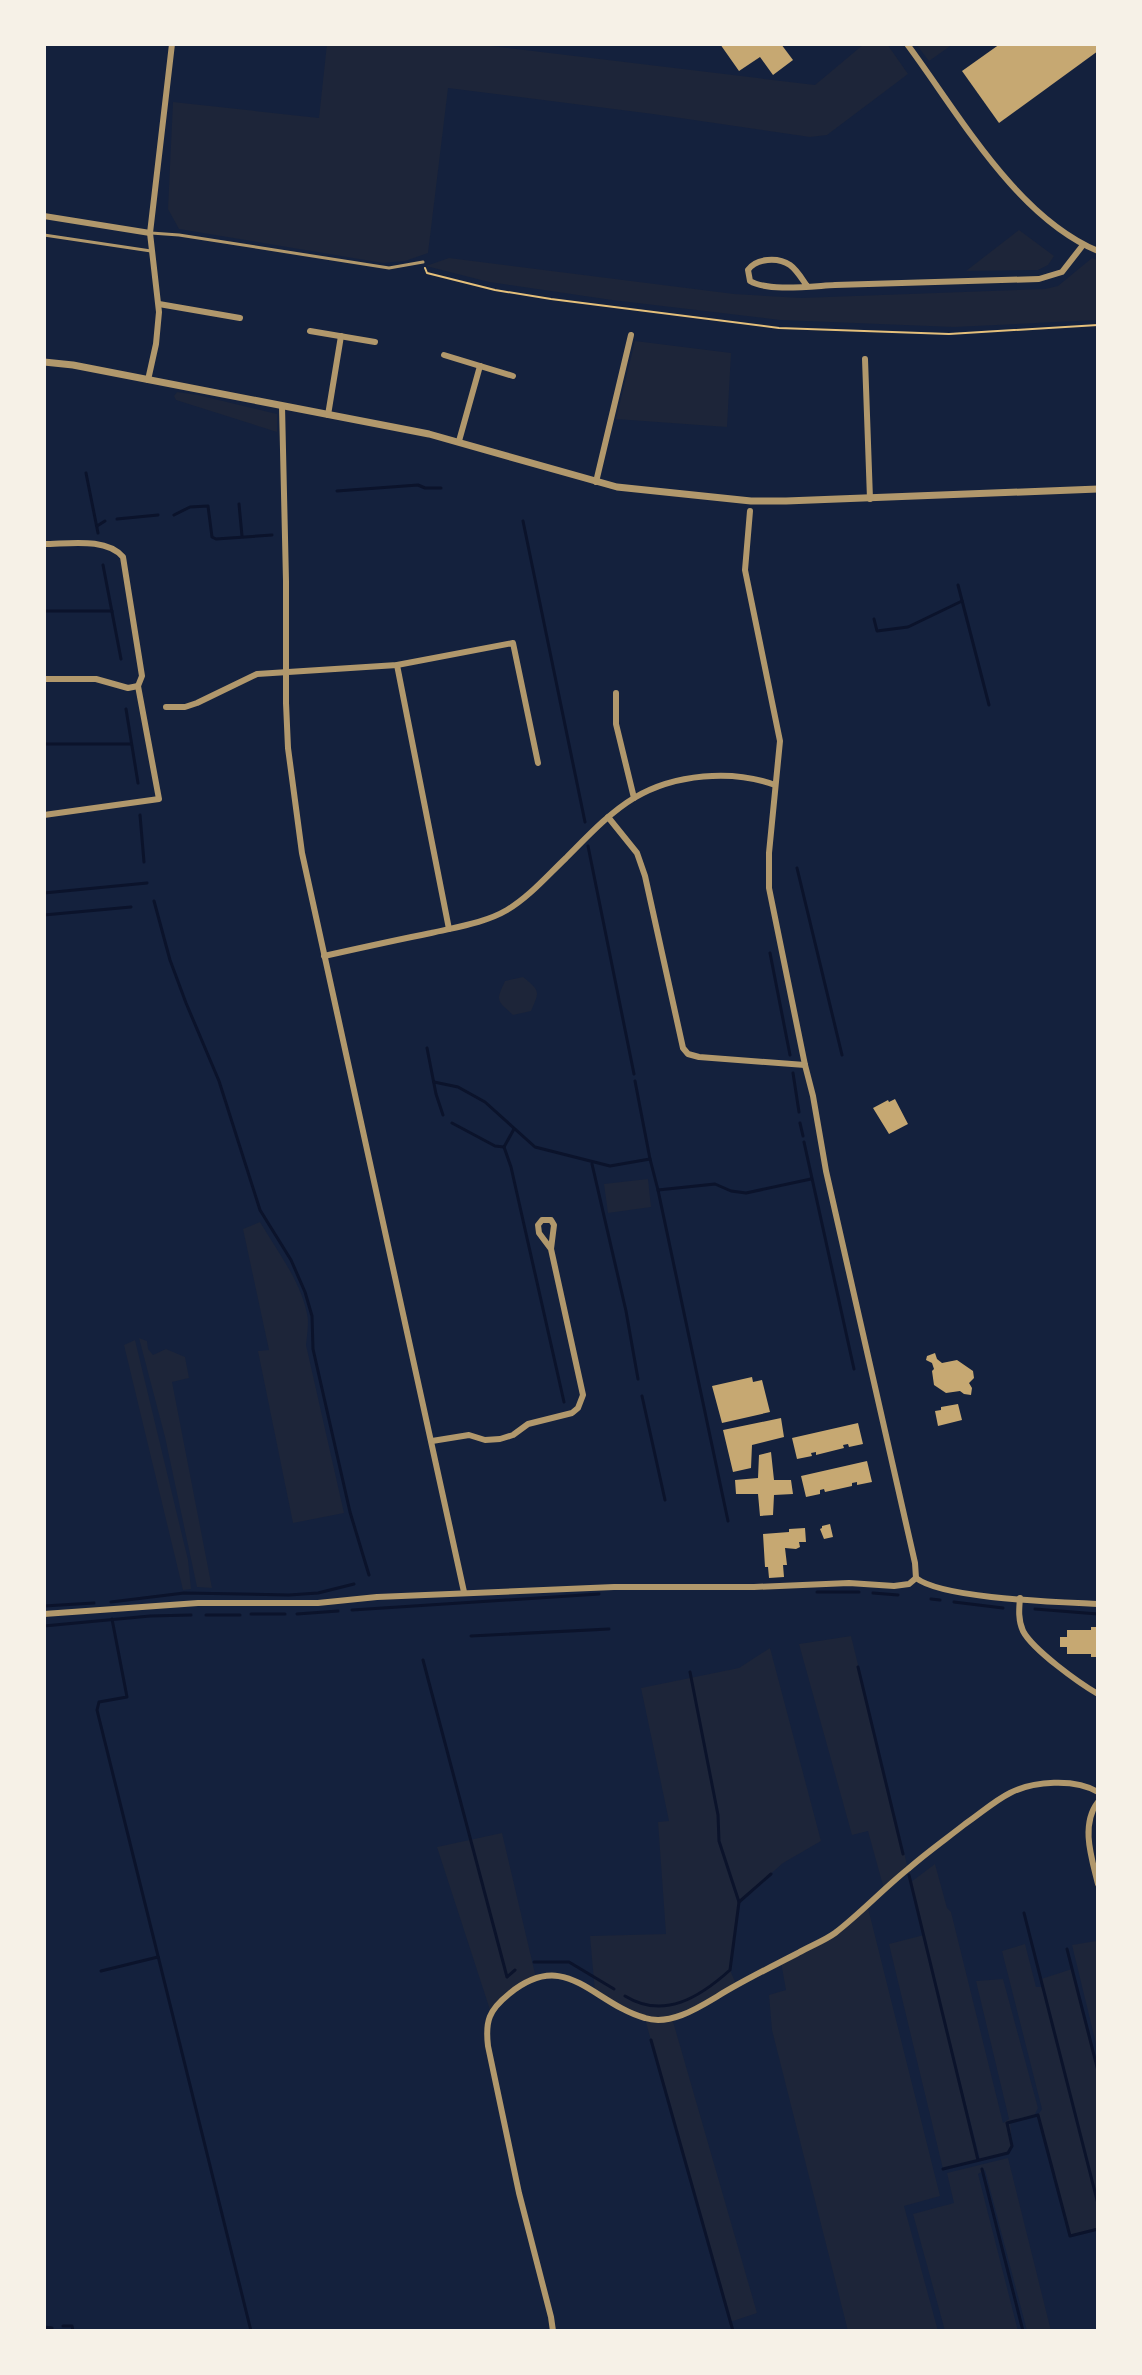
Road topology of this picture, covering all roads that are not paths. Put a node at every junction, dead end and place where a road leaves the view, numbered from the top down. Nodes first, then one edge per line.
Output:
1 (172, 44) edge
2 (907, 44) edge
3 (44, 216) edge
4 (150, 233) junction
5 (44, 235) edge
6 (1083, 245) junction
7 (151, 251) junction
8 (1098, 251) edge
9 (423, 262) road end
10 (807, 286) junction
11 (159, 304) junction
12 (240, 318) dead end
13 (310, 331) dead end
14 (631, 335) dead end
15 (341, 336) junction
16 (375, 342) dead end
17 (444, 355) dead end
18 (865, 359) dead end
19 (44, 362) edge
20 (480, 366) junction
21 (513, 376) dead end
22 (148, 380) junction
23 (282, 406) junction
24 (328, 415) junction
25 (459, 441) junction
26 (596, 482) junction
27 (1098, 489) edge
28 (870, 499) junction
29 (750, 511) dead end
30 (44, 544) edge
31 (397, 665) junction
32 (285, 672) junction
33 (44, 679) edge
34 (138, 686) junction
35 (616, 693) dead end
36 (166, 707) dead end
37 (538, 763) dead end
38 (775, 785) junction
39 (634, 798) junction
40 (44, 815) edge
41 (608, 817) junction
42 (449, 929) junction
43 (324, 956) junction
44 (805, 1065) junction
45 (551, 1249) dead end
46 (432, 1441) junction
47 (916, 1578) junction
48 (464, 1592) junction
49 (1020, 1598) junction
50 (1098, 1604) edge
51 (44, 1614) edge
52 (1098, 1694) edge
53 (1098, 1792) edge
54 (1098, 1802) edge
55 (1098, 1884) edge
56 (553, 2331) edge

1 - 4 street
2 - 6 street
3 - 4 street
4 - 7 street
4 - 9 lane
5 - 7 lane
6 - 8 street
6 - 10 street
7 - 11 street
10 - 10 street
11 - 12 street
11 - 22 street
13 - 15 street
14 - 26 street
15 - 16 street
15 - 24 street
17 - 20 street
18 - 28 street
19 - 22 street
20 - 21 street
20 - 25 street
22 - 23 street
23 - 24 street
23 - 32 street
24 - 25 street
25 - 26 street
26 - 28 street
27 - 28 street
29 - 38 street
30 - 34 street
31 - 32 street
31 - 37 street
31 - 42 street
32 - 36 street
32 - 43 street
33 - 34 street
34 - 40 street
35 - 39 street
38 - 39 street
38 - 44 street
39 - 41 street
41 - 42 street
41 - 44 street
42 - 43 street
43 - 46 street
44 - 47 street
45 - 46 street
46 - 48 street
47 - 48 street
47 - 49 street
48 - 51 street
49 - 50 street
49 - 52 street
53 - 56 street
54 - 55 street

